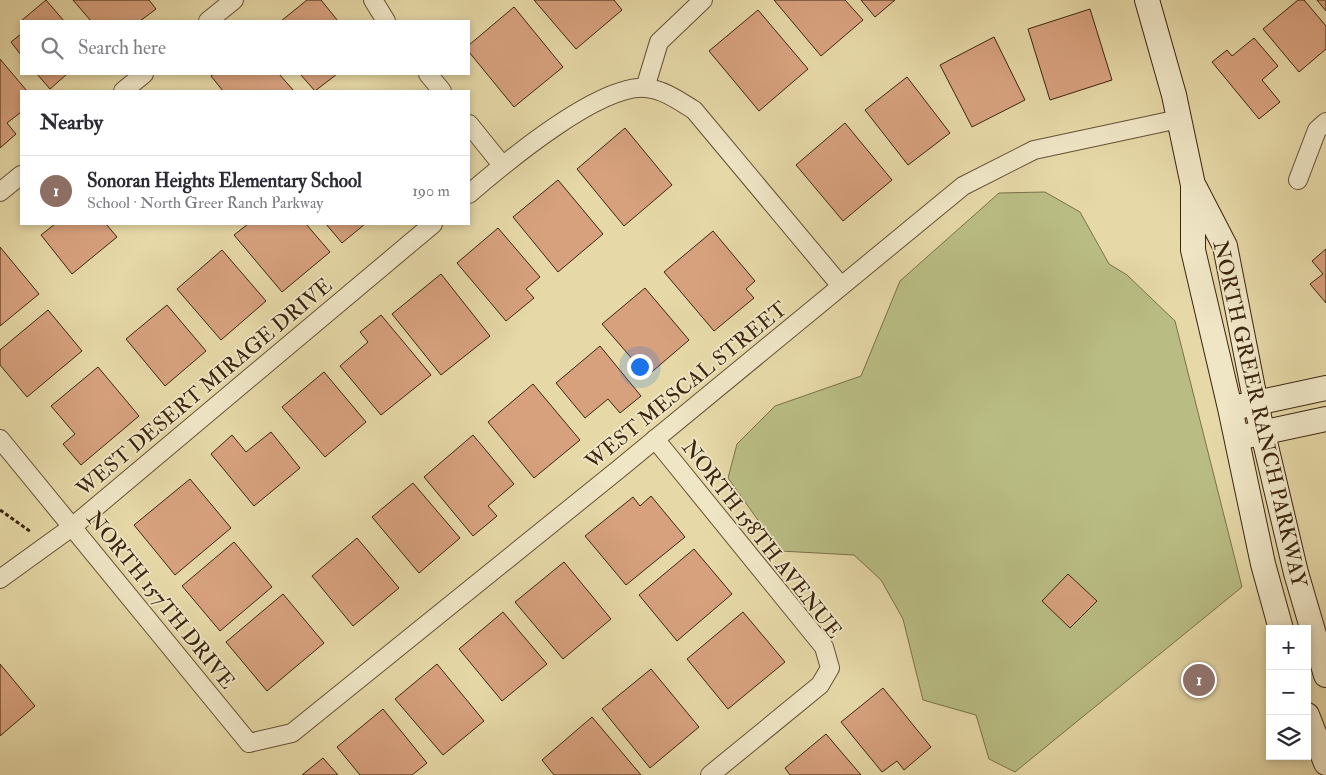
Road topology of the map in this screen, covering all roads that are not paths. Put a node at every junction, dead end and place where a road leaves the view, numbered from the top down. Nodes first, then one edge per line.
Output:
1 (234, 0) edge
2 (373, 0) edge
3 (703, 0) edge
4 (1147, 0) edge
5 (209, 20) edge
6 (385, 20) edge
7 (143, 75) edge
8 (429, 75) edge
9 (645, 88) junction
10 (124, 90) edge
11 (441, 90) edge
12 (1180, 119) junction
13 (1326, 122) edge
14 (470, 125) edge
15 (502, 165) junction
16 (20, 176) edge
17 (1298, 180) dead end
18 (1193, 185) junction
19 (0, 192) edge
20 (470, 193) edge
21 (432, 225) edge
22 (841, 286) junction
23 (1326, 388) edge
24 (1256, 404) junction
25 (1230, 408) junction
26 (1326, 418) edge
27 (1263, 433) junction
28 (0, 439) edge
29 (655, 439) junction
30 (1236, 439) junction
31 (72, 528) junction
32 (0, 579) edge
33 (1280, 625) edge
34 (1326, 675) edge
35 (1311, 725) edge
36 (249, 743) joint
37 (1326, 763) edge
38 (710, 775) edge

1 - 5 street
2 - 6 street
3 - 9 street
4 - 12 street, NORTH GREER RANCH PARKWAY
7 - 10 street
8 - 11 street
9 - 15 street
9 - 22 street
12 - 18 street, NORTH GREER RANCH PARKWAY
12 - 22 street, WEST MESCAL STREET
13 - 17 street
14 - 15 street
15 - 20 street
16 - 19 street
18 - 24 street, NORTH GREER RANCH PARKWAY
18 - 25 street, NORTH GREER RANCH PARKWAY
21 - 31 street, WEST DESERT MIRAGE DRIVE
22 - 29 street, WEST MESCAL STREET
23 - 24 street
24 - 25 street
24 - 27 street, NORTH GREER RANCH PARKWAY
25 - 30 street, NORTH GREER RANCH PARKWAY
26 - 27 street
27 - 30 street
27 - 34 street, NORTH GREER RANCH PARKWAY
28 - 31 street, NORTH 157TH DRIVE
29 - 36 street, WEST MESCAL STREET
29 - 38 street, NORTH 158TH AVENUE
30 - 33 street, NORTH GREER RANCH PARKWAY
31 - 32 street, WEST DESERT MIRAGE DRIVE
31 - 36 street, NORTH 157TH DRIVE
35 - 37 street

